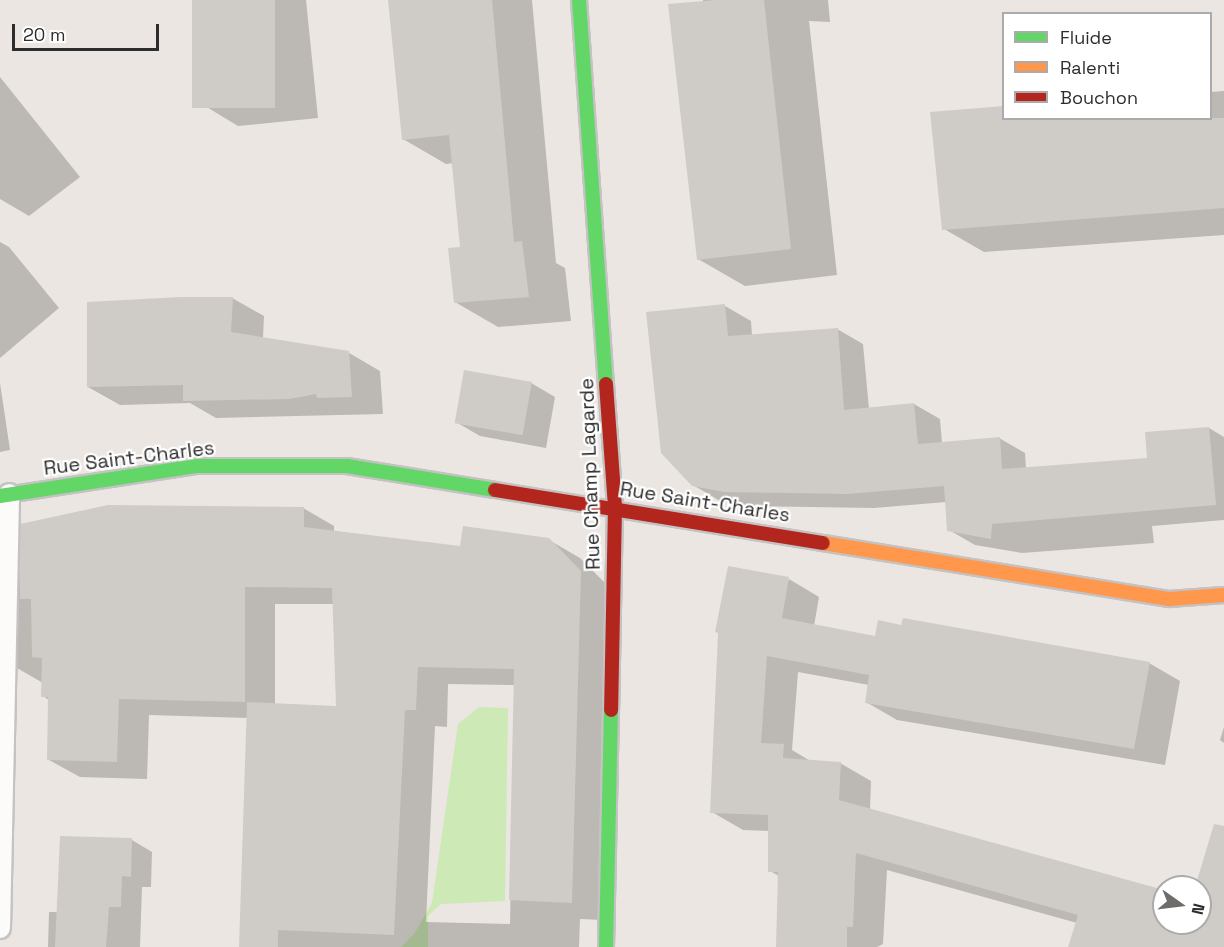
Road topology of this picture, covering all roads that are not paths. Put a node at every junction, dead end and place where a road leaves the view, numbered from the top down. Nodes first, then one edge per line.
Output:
1 (579, 0) edge
2 (5, 495) edge
3 (615, 507) junction
4 (1224, 596) edge
5 (0, 928) edge
6 (606, 947) edge

1 - 3 street, Rue Champ Lagarde
2 - 3 street, Rue Saint-Charles
2 - 5 lane
3 - 4 street, Rue Saint-Charles
3 - 6 street, Rue Champ Lagarde

